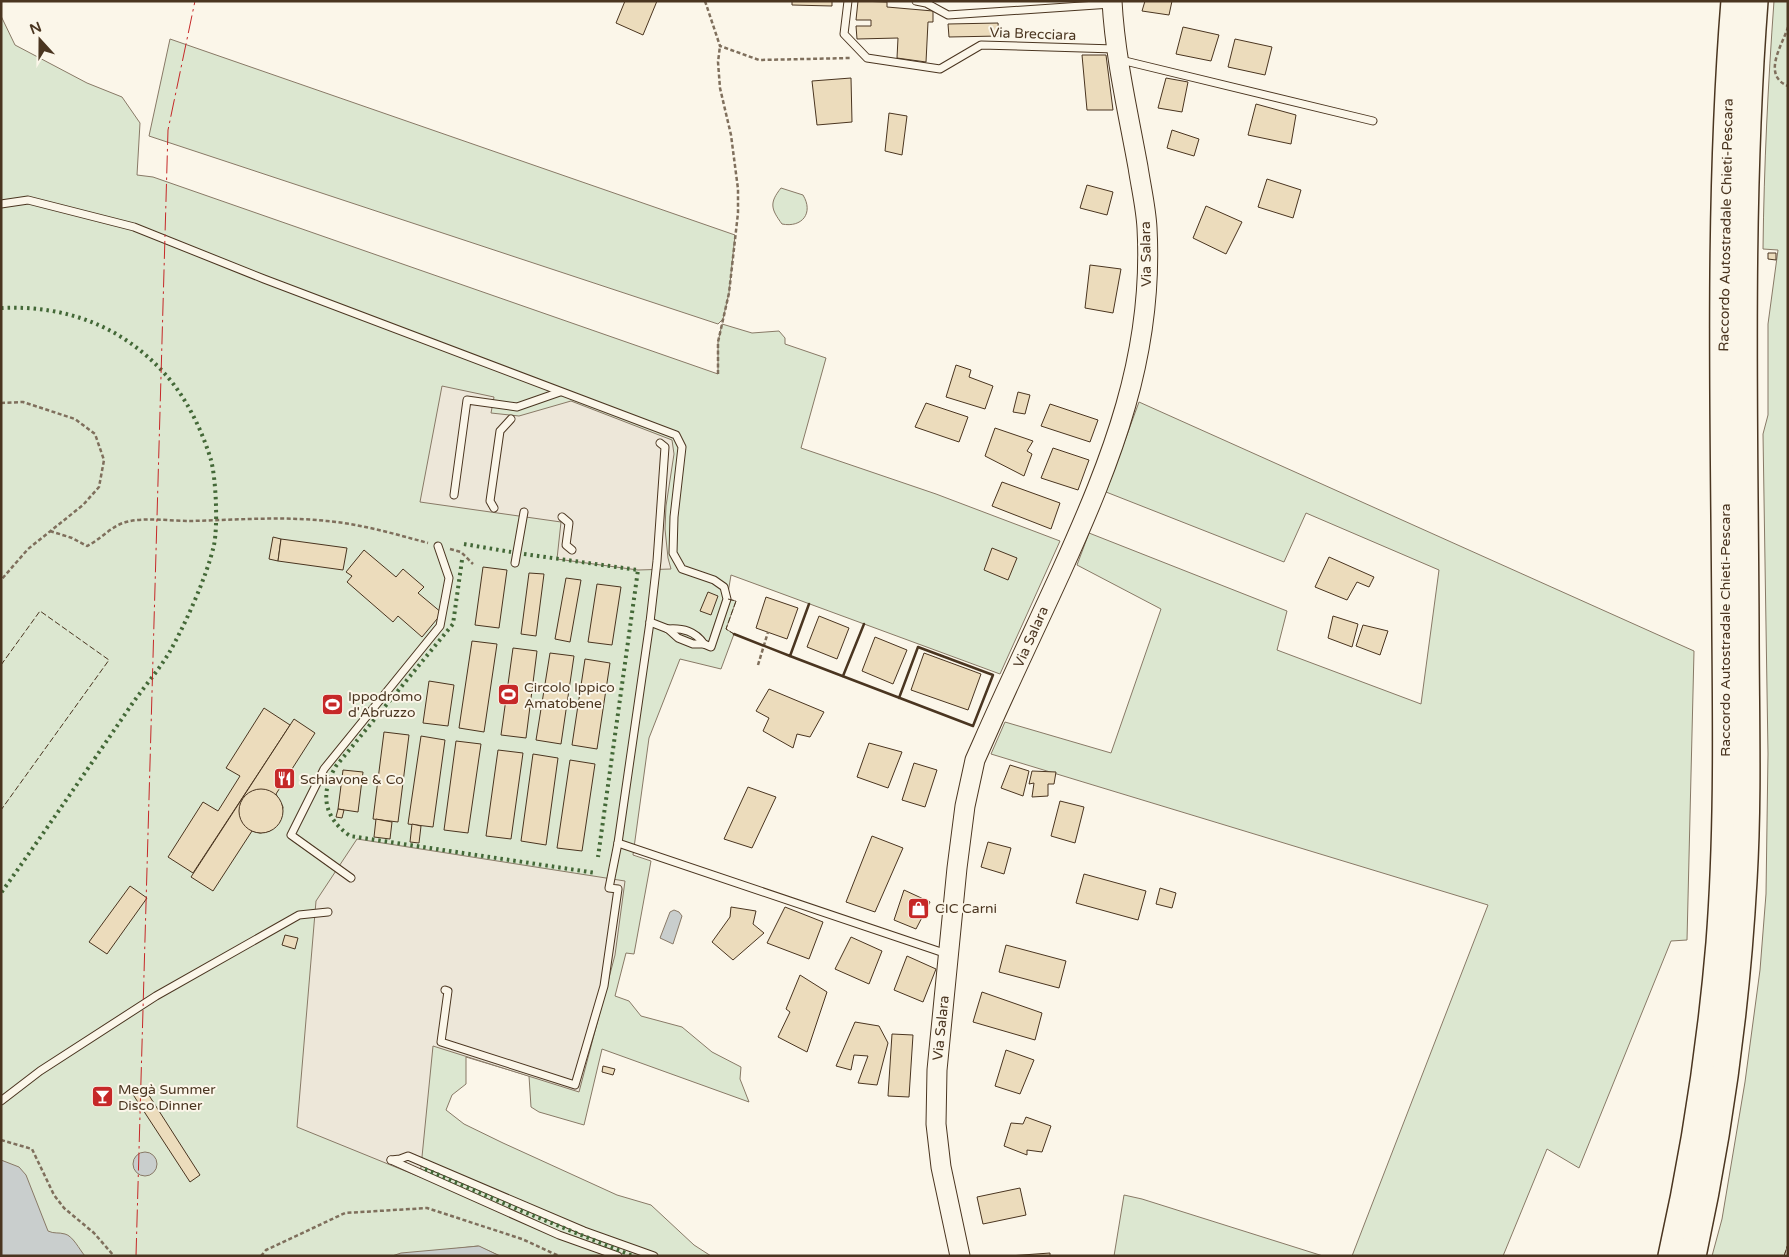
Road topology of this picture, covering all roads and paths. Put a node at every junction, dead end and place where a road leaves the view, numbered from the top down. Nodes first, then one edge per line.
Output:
1 (704, 1) edge
2 (848, 1) edge
3 (916, 1) edge
4 (1734, 1) edge
5 (1755, 1) edge
6 (1112, 3) edge
7 (1788, 26) edge
8 (720, 46) junction
9 (1117, 54) junction
10 (867, 58) junction
11 (1788, 86) edge
12 (1373, 121) dead end
13 (1, 204) edge
14 (718, 374) dead end
15 (561, 392) junction
16 (1, 403) edge
17 (510, 420) dead end
18 (660, 443) dead end
19 (454, 495) dead end
20 (494, 508) dead end
21 (524, 512) dead end
22 (562, 516) dead end
23 (50, 531) junction
24 (438, 546) junction
25 (572, 550) dead end
26 (515, 563) dead end
27 (473, 564) dead end
28 (1, 580) edge
29 (650, 622) junction
30 (768, 632) dead end
31 (758, 665) dead end
32 (618, 843) junction
33 (351, 878) dead end
34 (328, 912) dead end
35 (949, 955) junction
36 (445, 990) dead end
37 (1, 1100) edge
38 (1, 1140) edge
39 (114, 1256) edge
40 (261, 1256) edge
41 (559, 1256) edge
42 (618, 1256) edge
43 (654, 1256) edge
44 (960, 1256) edge
45 (1671, 1256) edge
46 (1693, 1256) edge

1 - 8 path
2 - 10 lane
3 - 6 lane, Via Brecciara
4 - 45 highway, Raccordo Autostradale Chieti-Pescara
5 - 46 highway, Raccordo Autostradale Chieti-Pescara
6 - 9 street, Via Salara
7 - 11 path
8 - 10 path
8 - 14 path
9 - 10 lane, Via Brecciara
9 - 12 lane, Via Brecciara
9 - 35 street, Via Salara
13 - 15 lane
15 - 19 lane
15 - 29 lane
16 - 23 path
17 - 20 lane
18 - 29 lane
21 - 26 lane
22 - 25 lane
23 - 24 path
23 - 28 path
24 - 27 path
24 - 33 lane
29 - 32 lane
30 - 31 path
32 - 35 lane
32 - 36 lane
34 - 37 lane
35 - 44 street, Via Salara
38 - 39 path
40 - 41 path
42 - 43 lane

